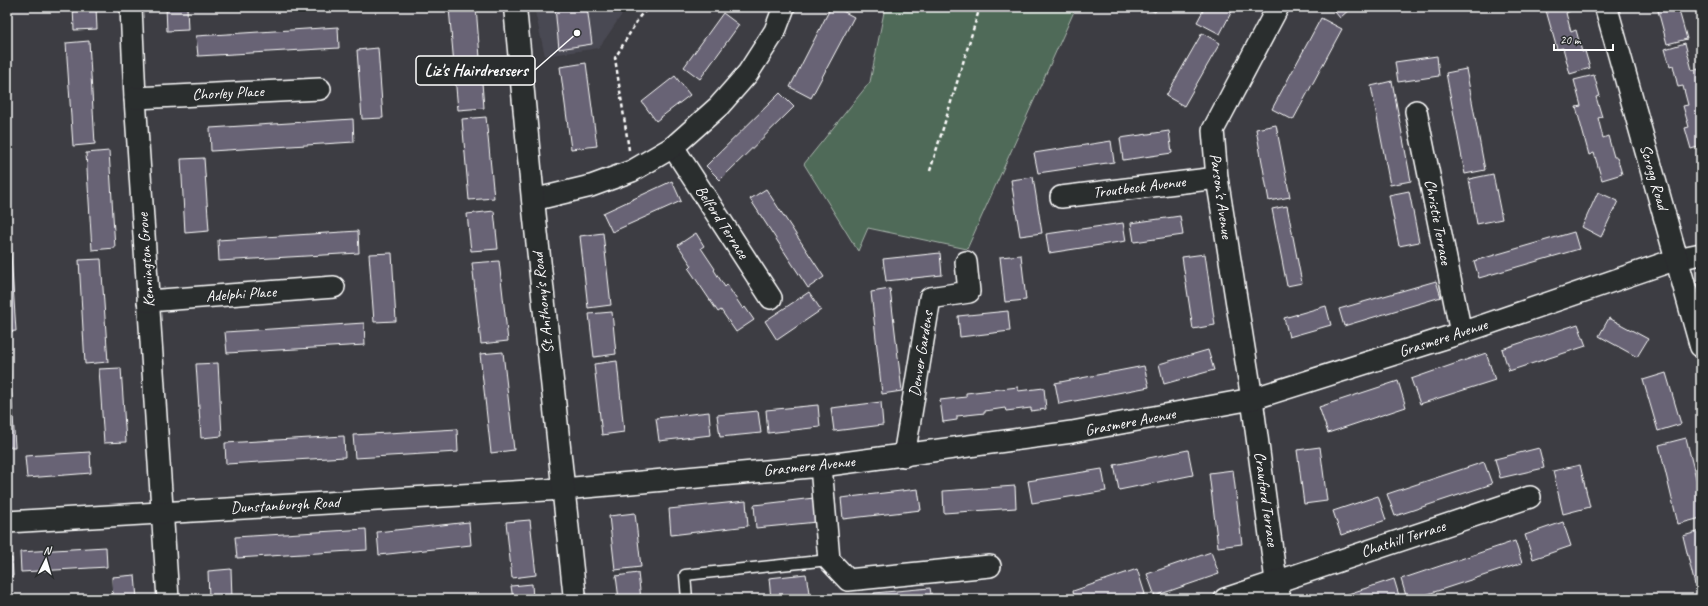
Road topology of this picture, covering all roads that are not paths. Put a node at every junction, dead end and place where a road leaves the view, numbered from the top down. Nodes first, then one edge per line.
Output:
1 (131, 7) edge
2 (515, 7) edge
3 (784, 7) edge
4 (1278, 7) edge
5 (1606, 7) edge
6 (320, 89) dead end
7 (135, 98) junction
8 (1416, 111) dead end
9 (673, 146) junction
10 (1217, 178) junction
11 (1061, 197) dead end
12 (533, 200) junction
13 (1701, 254) edge
14 (1677, 259) junction
15 (966, 262) dead end
16 (334, 287) dead end
17 (772, 298) dead end
18 (148, 301) junction
19 (1461, 333) junction
20 (1701, 346) edge
21 (1252, 399) junction
22 (904, 456) junction
23 (821, 466) junction
24 (563, 489) junction
25 (1530, 497) dead end
26 (162, 513) junction
27 (7, 522) edge
28 (829, 560) junction
29 (990, 566) dead end
30 (1278, 590) edge
31 (168, 599) edge
32 (575, 599) edge
33 (687, 599) edge
34 (1225, 599) edge

1 - 7 street, Kennington Grove
2 - 12 street, St Anthony's Road
3 - 9 street
4 - 10 street, Parson's Avenue
5 - 14 street, Scrogg Road
6 - 7 street, Chorley Place
7 - 18 street, Kennington Grove
8 - 19 street, Christie Terrace
9 - 12 street
9 - 17 street, Belford Terrace
10 - 11 street, Troutbeck Avenue
10 - 21 street, Parson's Avenue
12 - 24 street, St Anthony's Road
13 - 14 street, Grasmere Avenue
14 - 19 street, Grasmere Avenue
14 - 20 street, Scrogg Road
15 - 22 street, Denver Gardens
16 - 18 street, Adelphi Place
18 - 26 street, Kennington Grove
19 - 21 street, Grasmere Avenue
21 - 22 street, Grasmere Avenue
21 - 30 street, Crawford Terrace
22 - 23 street, Grasmere Avenue
23 - 24 street, Grasmere Avenue
23 - 28 street
24 - 26 street, Dunstanburgh Road
24 - 32 street, St Anthony's Road
25 - 30 street, Chathill Terrace
26 - 27 street, Dunstanburgh Road
26 - 31 street, Kennington Grove
28 - 29 street
28 - 33 lane
30 - 34 street, Chathill Terrace

